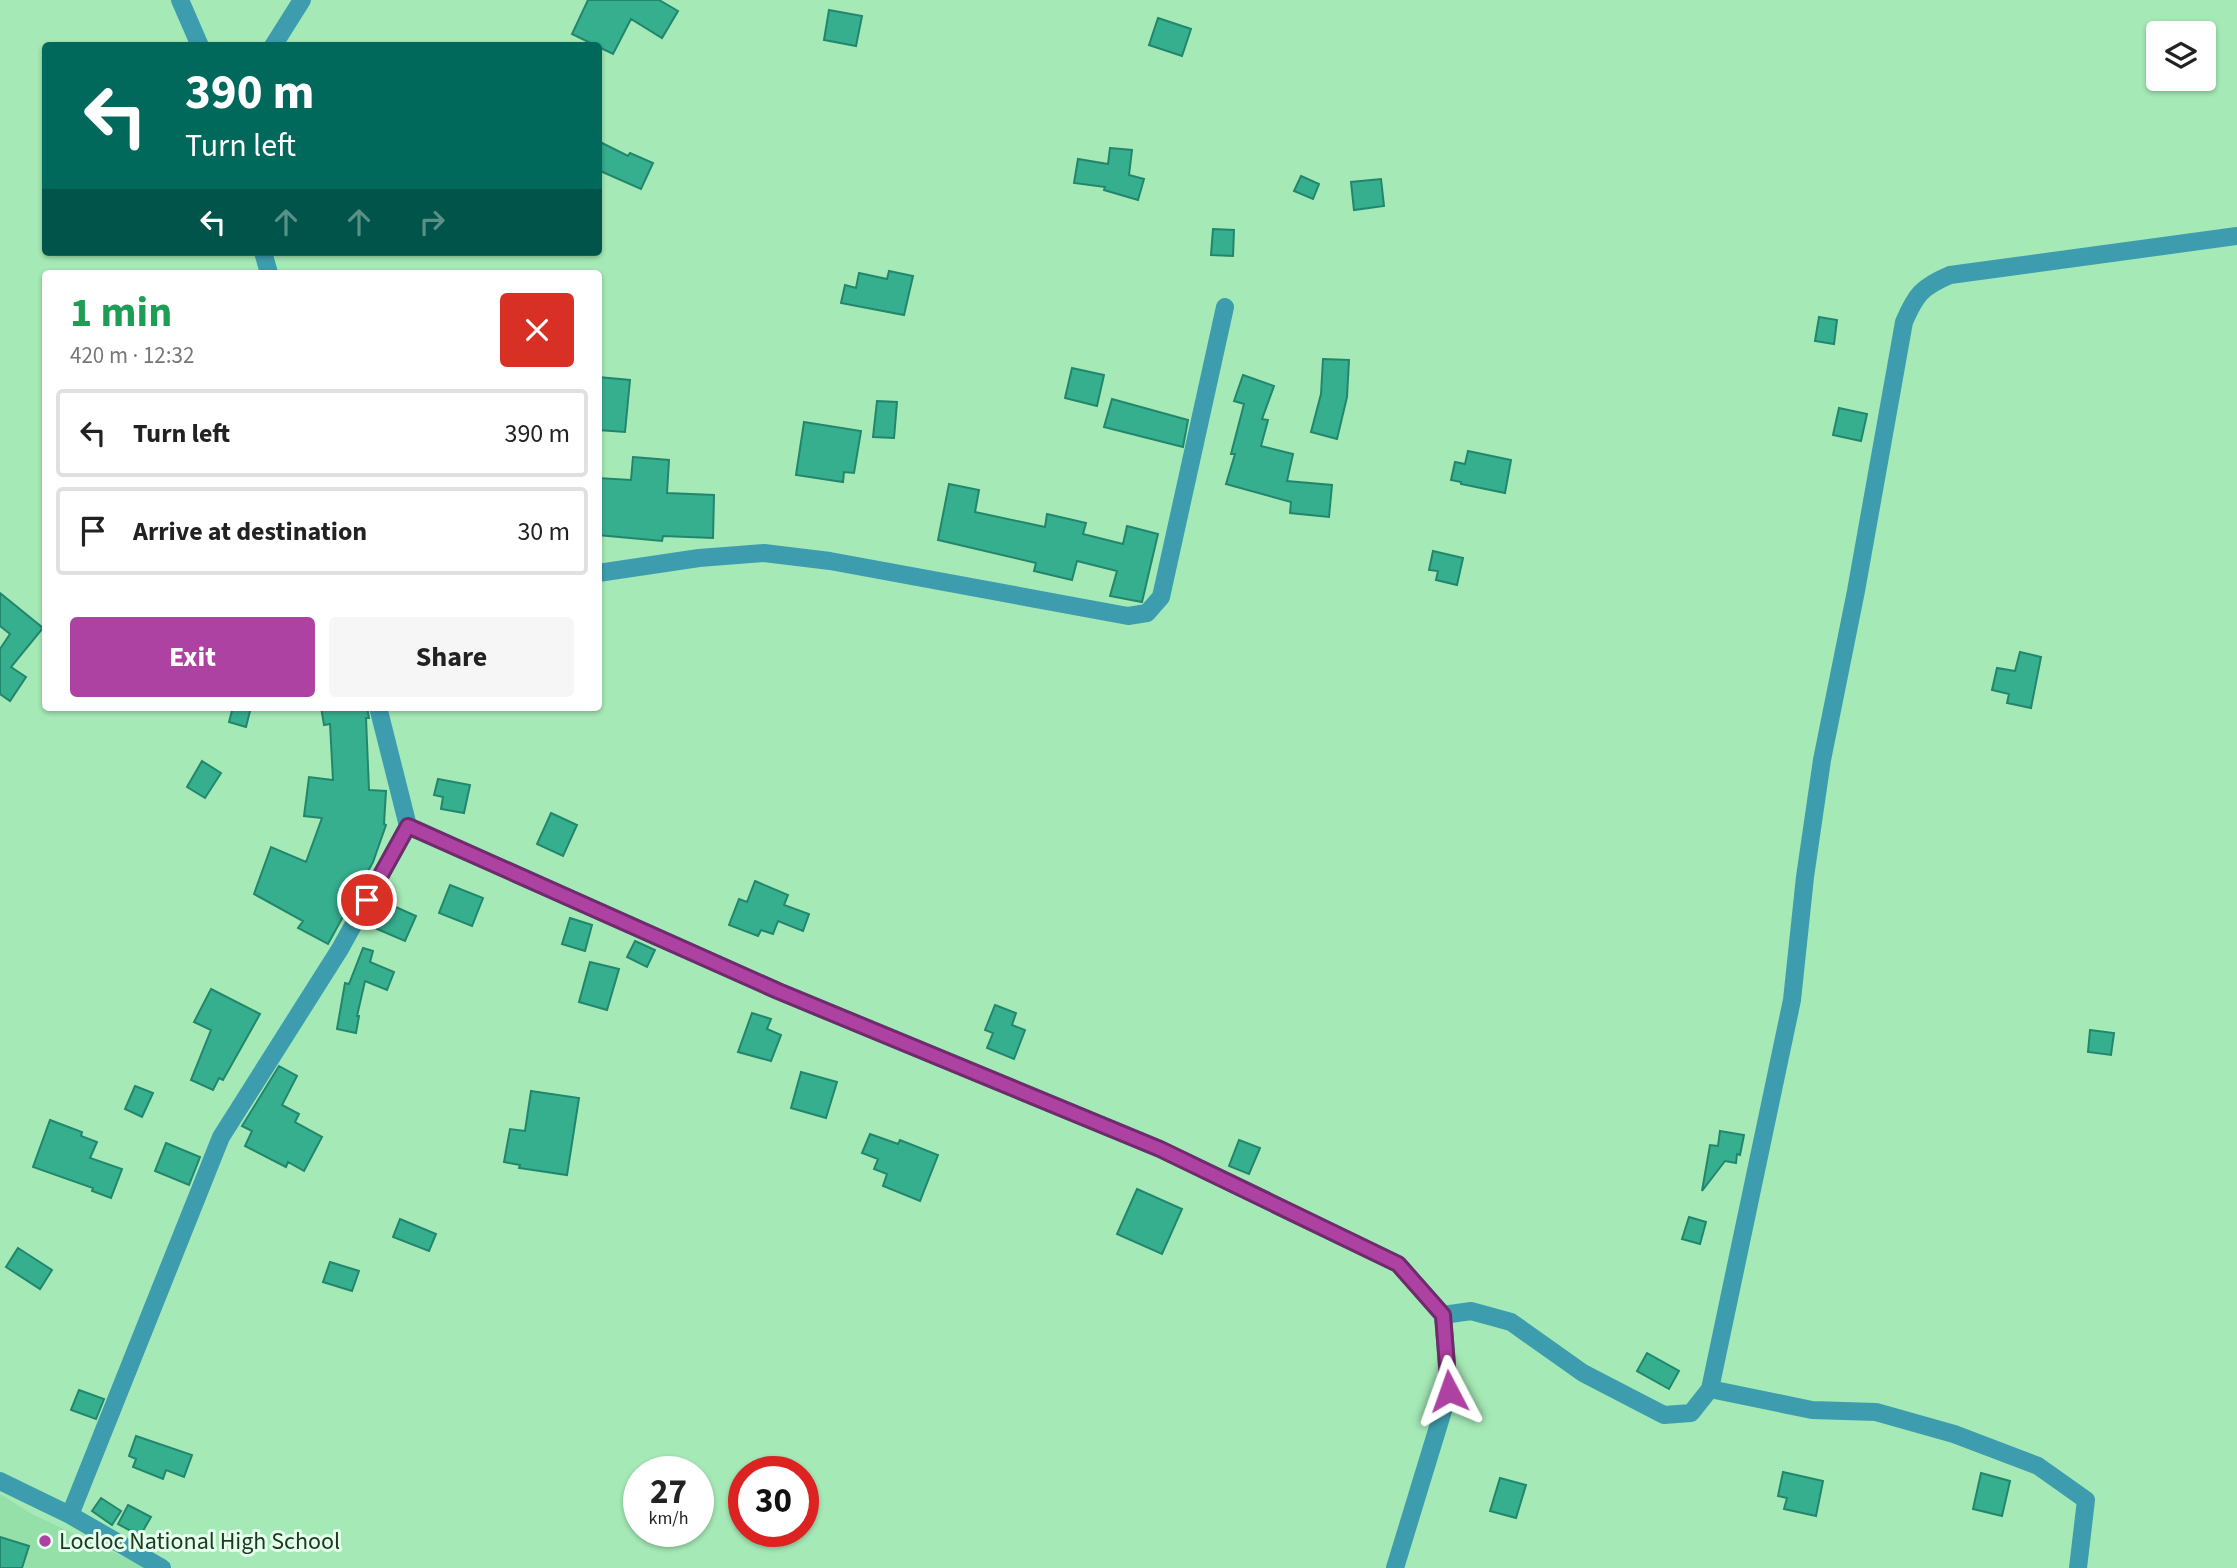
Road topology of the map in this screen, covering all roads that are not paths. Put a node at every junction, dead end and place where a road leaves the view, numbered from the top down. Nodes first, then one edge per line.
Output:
1 (180, 0) edge
2 (302, 0) edge
3 (198, 42) edge
4 (276, 42) edge
5 (2237, 236) edge
6 (1226, 307) dead end
7 (602, 572) edge
8 (379, 711) edge
9 (408, 826) junction
10 (1443, 1315) junction
11 (1710, 1389) junction
12 (0, 1481) edge
13 (71, 1515) junction
14 (162, 1568) edge
15 (1395, 1568) edge
16 (2078, 1568) edge

1 - 3 street
2 - 4 street
5 - 11 street
6 - 7 street
8 - 9 street
9 - 10 street
9 - 13 street
10 - 11 street
10 - 15 street
11 - 16 street
12 - 13 street
13 - 14 street

